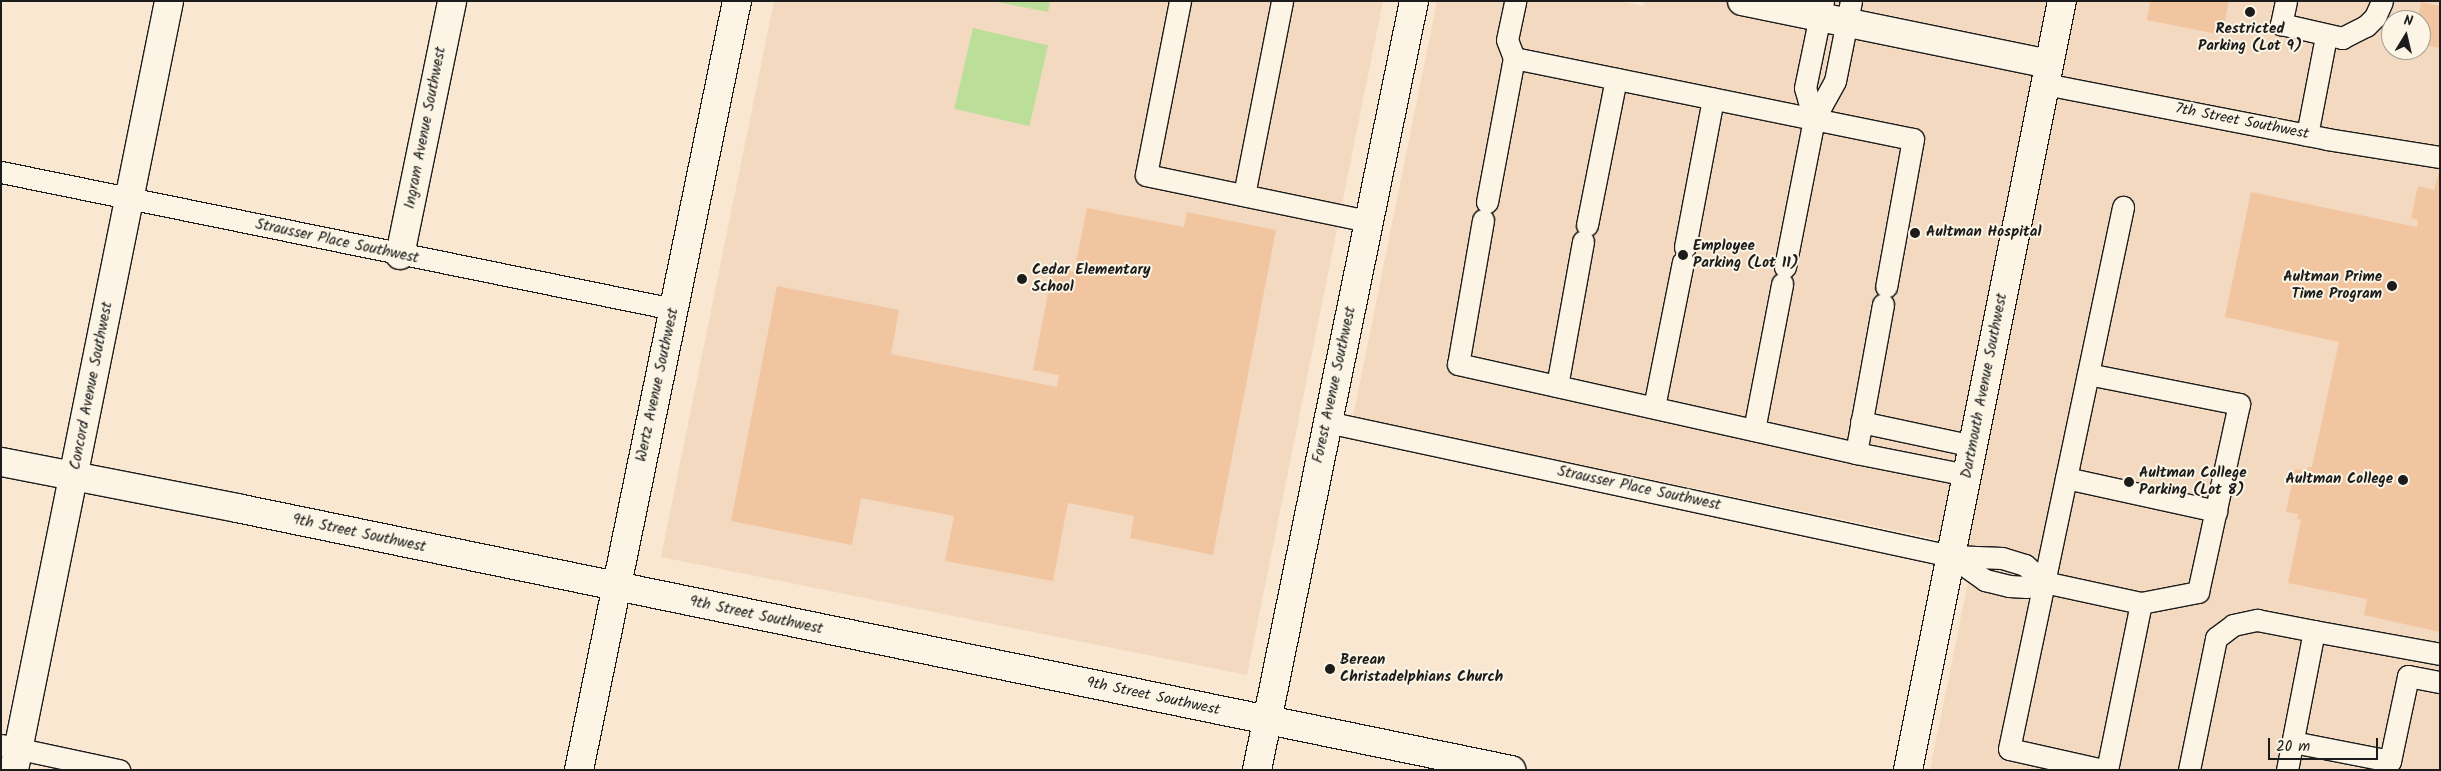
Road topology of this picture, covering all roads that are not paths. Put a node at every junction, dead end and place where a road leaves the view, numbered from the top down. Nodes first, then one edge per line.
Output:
1 (169, 1) edge
2 (452, 1) edge
3 (737, 1) edge
4 (1180, 1) edge
5 (1282, 1) edge
6 (1414, 1) edge
7 (1515, 1) edge
8 (1742, 1) edge
9 (2062, 1) edge
10 (2286, 1) edge
11 (2382, 1) edge
12 (1822, 9) edge
13 (1849, 12) edge
14 (2326, 36) junction
15 (1514, 58) junction
16 (2047, 74) junction
17 (1616, 79) junction
18 (1713, 99) junction
19 (1814, 119) junction
20 (2306, 135) junction
21 (2440, 157) edge
22 (1, 172) edge
23 (1244, 195) junction
24 (129, 199) junction
25 (2123, 207) dead end
26 (1368, 221) junction
27 (400, 255) junction
28 (673, 309) junction
29 (2088, 374) junction
30 (1556, 386) junction
31 (1654, 408) junction
32 (1327, 422) junction
33 (1862, 422) junction
34 (1754, 430) junction
35 (1973, 446) junction
36 (1856, 452) junction
37 (1, 462) edge
38 (1967, 475) junction
39 (73, 476) junction
40 (2066, 478) junction
41 (2216, 511) junction
42 (1951, 556) junction
43 (2044, 582) junction
44 (616, 588) junction
45 (2141, 603) junction
46 (2314, 632) junction
47 (2440, 654) edge
48 (2440, 682) edge
49 (1267, 721) junction
50 (2293, 742) junction
51 (11, 755) edge
52 (119, 770) edge
53 (579, 770) edge
54 (1257, 770) edge
55 (1511, 770) edge
56 (1908, 770) edge
57 (2103, 770) edge
58 (2107, 770) edge
59 (2189, 770) edge
60 (2287, 770) edge

1 - 24 street, Concord Avenue Southwest
2 - 27 street, Ingram Avenue Southwest
3 - 28 street, Wertz Avenue Southwest
4 - 23 lane
5 - 23 lane
6 - 26 street, Forest Avenue Southwest
7 - 15 lane
8 - 12 street, 7th Street Southwest
9 - 16 street, Dartmouth Avenue Southwest
10 - 14 lane
11 - 14 lane
12 - 13 street, 7th Street Southwest
12 - 19 lane
13 - 16 street, 7th Street Southwest
13 - 19 lane
14 - 20 lane
15 - 17 lane
15 - 30 lane
16 - 20 lane, 7th Street Southwest
16 - 35 street, Dartmouth Avenue Southwest
17 - 18 lane
17 - 30 lane
18 - 19 lane
18 - 31 lane
19 - 33 lane
19 - 34 lane
20 - 21 lane, 7th Street Southwest
22 - 24 lane, Strausser Place Southwest
23 - 26 lane
24 - 27 lane, Strausser Place Southwest
24 - 39 street, Concord Avenue Southwest
25 - 29 lane
26 - 32 street, Forest Avenue Southwest
27 - 28 lane, Strausser Place Southwest
28 - 44 street, Wertz Avenue Southwest
29 - 40 lane
29 - 41 lane
30 - 31 lane
31 - 34 lane
32 - 42 lane, Strausser Place Southwest
32 - 49 street, Forest Avenue Southwest
33 - 35 lane
33 - 36 lane
34 - 36 lane
35 - 38 street, Dartmouth Avenue Southwest
36 - 38 lane
37 - 39 street, 9th Street Southwest
38 - 42 street, Dartmouth Avenue Southwest
39 - 44 street, 9th Street Southwest
39 - 51 street, Concord Avenue Southwest
40 - 41 lane
40 - 43 lane
41 - 45 lane
42 - 43 lane, Strausser Place Southwest
42 - 56 street, Dartmouth Avenue Southwest
43 - 45 lane
43 - 57 lane
44 - 49 street, 9th Street Southwest
44 - 53 street, Wertz Avenue Southwest
45 - 58 lane
46 - 47 lane
46 - 50 lane
46 - 59 lane
48 - 50 lane
49 - 54 street, Forest Avenue Southwest
49 - 55 street, 9th Street Southwest
50 - 60 lane
51 - 52 lane

